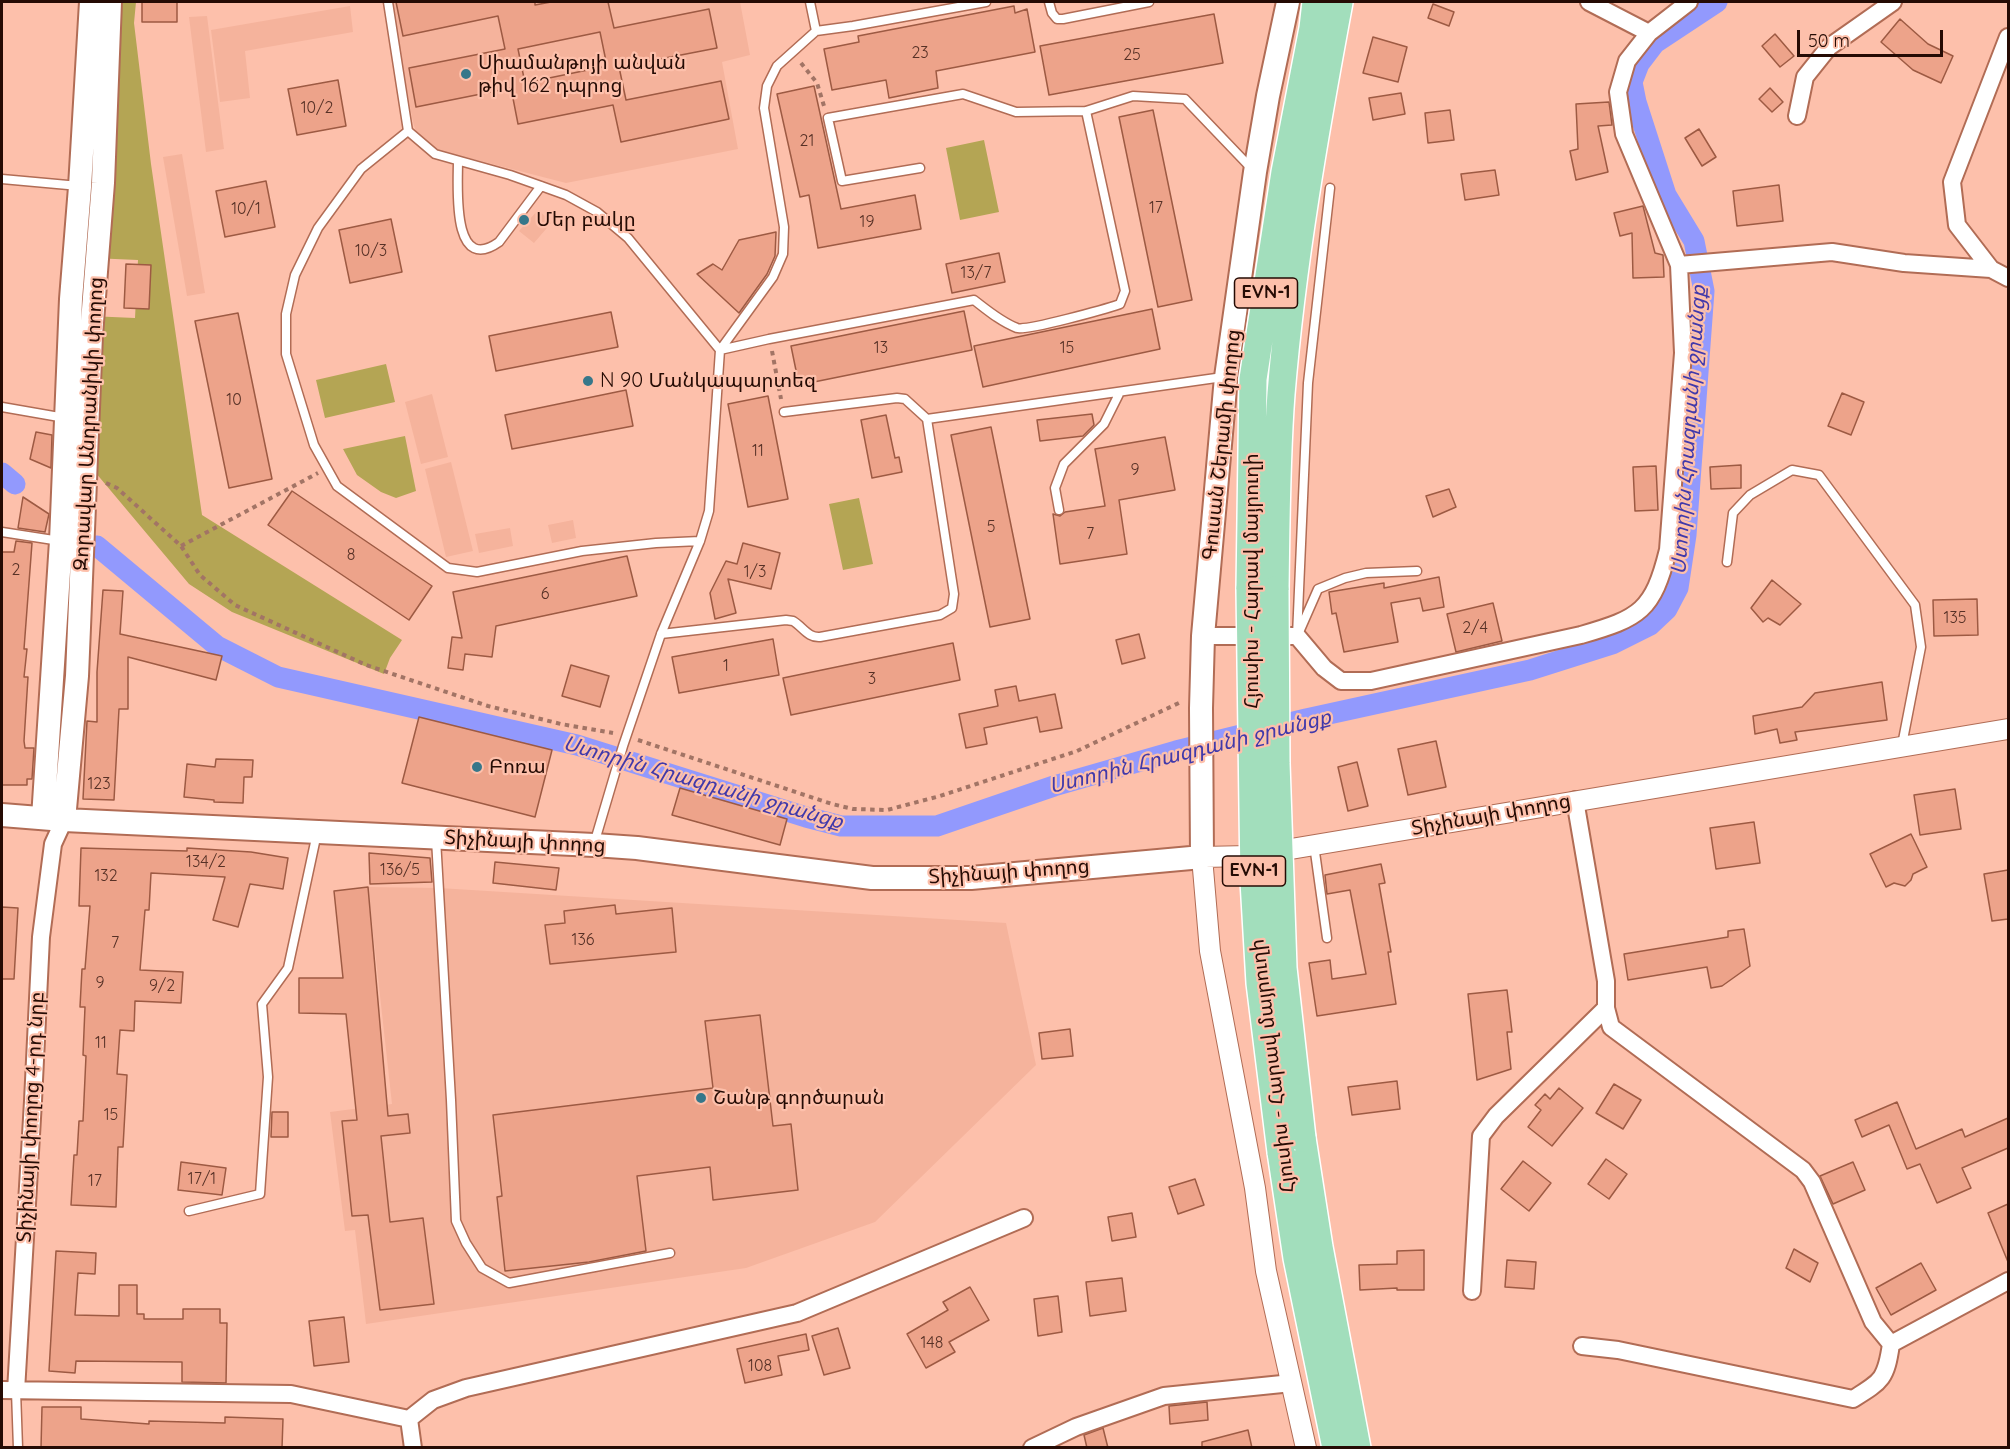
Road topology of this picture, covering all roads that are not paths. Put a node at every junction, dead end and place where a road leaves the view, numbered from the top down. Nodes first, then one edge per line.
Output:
1 (91, 2) edge
2 (110, 2) edge
3 (388, 2) edge
4 (810, 2) edge
5 (986, 2) edge
6 (1049, 2) edge
7 (1149, 2) edge
8 (1288, 2) edge
9 (1316, 2) edge
10 (1339, 2) edge
11 (1589, 2) edge
12 (1689, 2) edge
13 (1893, 2) edge
14 (816, 31) junction
15 (1649, 33) junction
16 (2008, 37) edge
17 (1086, 111) junction
18 (1797, 116) dead end
19 (408, 131) junction
20 (458, 161) junction
21 (920, 168) dead end
22 (1256, 172) junction
23 (2, 179) edge
24 (103, 183) junction
25 (541, 186) junction
26 (80, 187) junction
27 (1330, 188) dead end
28 (1684, 264) junction
29 (1991, 269) junction
30 (2008, 278) edge
31 (720, 350) junction
32 (1226, 377) junction
33 (1120, 392) junction
34 (2, 407) edge
35 (784, 412) road end
36 (67, 418) junction
37 (927, 419) junction
38 (89, 424) junction
39 (1059, 510) dead end
40 (2, 532) edge
41 (700, 541) junction
42 (72, 549) junction
43 (1726, 562) dead end
44 (1417, 572) dead end
45 (1262, 589) junction
46 (662, 634) junction
47 (1203, 636) junction
48 (1297, 636) junction
49 (2008, 729) edge
50 (1902, 746) junction
51 (1575, 800) junction
52 (2, 815) edge
53 (54, 819) junction
54 (317, 833) junction
55 (436, 838) junction
56 (53, 844) joint
57 (594, 844) junction
58 (1314, 845) junction
59 (1202, 857) junction
60 (1327, 938) dead end
61 (1606, 1008) junction
62 (1291, 1145) junction
63 (189, 1211) dead end
64 (1024, 1218) dead end
65 (670, 1253) dead end
66 (2008, 1281) edge
67 (1472, 1291) dead end
68 (1891, 1344) junction
69 (1582, 1346) dead end
70 (1292, 1383) junction
71 (9, 1390) edge
72 (409, 1419) junction
73 (18, 1448) edge
74 (412, 1448) edge
75 (1032, 1448) edge
76 (1306, 1448) edge
77 (1336, 1448) edge
78 (1357, 1448) edge

1 - 26 main road, Զորավար Անդրանիկի փողոց
2 - 24 main road, Զորավար Անդրանիկի փողոց
3 - 19 lane
4 - 14 lane
5 - 14 lane
6 - 7 lane
8 - 22 main road, Գուսան Շերամի փողոց
9 - 45 highway, Հյուսիս - Հարավ մայրուղի / EVN-1
10 - 45 highway, Հյուսիս - Հարավ մայրուղի / EVN-1
11 - 15 street
12 - 15 street
13 - 18 street
14 - 31 lane
15 - 28 street
16 - 29 street
17 - 21 lane
17 - 22 lane
17 - 31 lane
19 - 20 lane
19 - 41 lane
20 - 25 lane
20 - 25 lane
22 - 32 main road, Գուսան Շերամի փողոց
23 - 26 lane
24 - 26 lane
24 - 38 main road, Զորավար Անդրանիկի փողոց
25 - 31 lane
26 - 36 main road, Զորավար Անդրանիկի փողոց
27 - 48 lane
28 - 29 street
28 - 48 street
29 - 30 street
31 - 41 lane
32 - 33 lane
32 - 47 main road, Գուսան Շերամի փողոց
33 - 37 lane
33 - 39 lane
34 - 36 lane
35 - 37 lane
36 - 38 lane
36 - 42 main road, Զորավար Անդրանիկի փողոց
37 - 46 lane
38 - 42 main road, Զորավար Անդրանիկի փողոց
40 - 42 lane
41 - 46 lane
42 - 53 main road, Զորավար Անդրանիկի փողոց
43 - 50 lane
44 - 48 lane
45 - 62 highway, Հյուսիս - Հարավ մայրուղի / EVN-1, bridge
46 - 57 lane
47 - 48 street
47 - 59 main road, Գուսան Շերամի փողոց
49 - 50 street, Տիչինայի փողոց
50 - 51 street, Տիչինայի փողոց
51 - 58 street, Տիչինայի փողոց
51 - 61 street
52 - 53 main road, Տիչինայի փողոց
53 - 54 main road, Տիչինայի փողոց
53 - 56 street, Զորավար Անդրանիկի փողոց
54 - 55 main road, Տիչինայի փողոց
54 - 63 lane
55 - 57 main road, Տիչինայի փողոց
55 - 65 lane
56 - 71 street, Տիչինայի փողոց 4-րդ նրբ
57 - 59 main road, Տիչինայի փողոց
58 - 59 street, Տիչինայի փողոց
58 - 60 lane
59 - 70 street
61 - 67 street
61 - 68 street
62 - 77 highway, Հյուսիս - Հարավ մայրուղի / EVN-1
62 - 78 highway, Հյուսիս - Հարավ մայրուղի / EVN-1
64 - 72 street
66 - 68 street
68 - 69 street
70 - 75 street
70 - 76 street
71 - 72 street
71 - 73 lane
72 - 74 street

